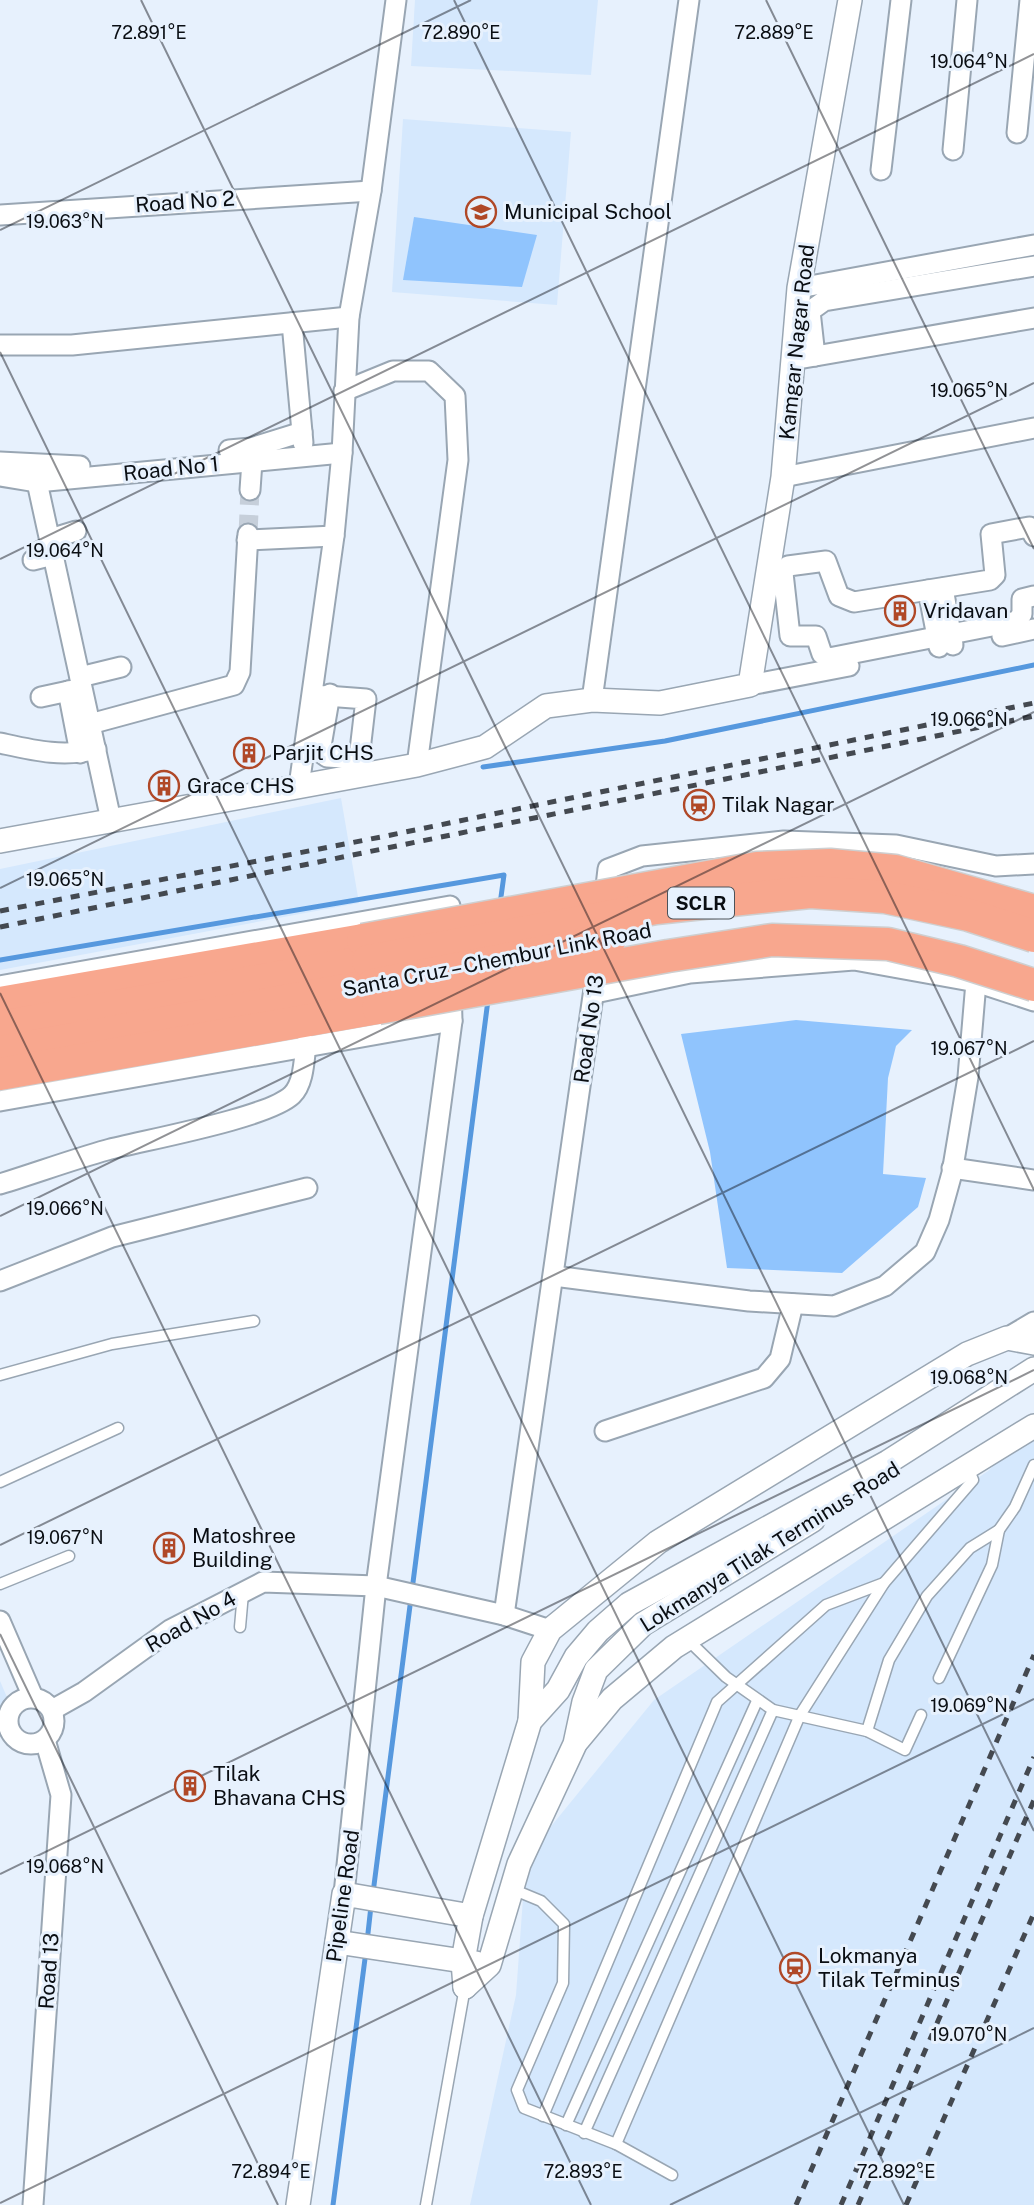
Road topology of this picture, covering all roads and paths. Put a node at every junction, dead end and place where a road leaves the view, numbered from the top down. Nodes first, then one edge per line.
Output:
1 (396, 0) edge
2 (689, 0) edge
3 (850, 0) edge
4 (901, 0) edge
5 (967, 0) edge
6 (1030, 0) edge
7 (1017, 133) dead end
8 (953, 150) dead end
9 (881, 170) dead end
10 (371, 191) junction
11 (0, 215) edge
12 (1034, 245) edge
13 (1034, 266) edge
14 (799, 288) junction
15 (349, 317) junction
16 (1034, 318) edge
17 (292, 323) junction
18 (0, 345) edge
19 (804, 358) junction
20 (344, 391) junction
21 (1034, 428) edge
22 (302, 432) junction
23 (342, 453) junction
24 (304, 456) junction
25 (252, 461) junction
26 (0, 462) edge
27 (0, 476) edge
28 (783, 477) junction
29 (37, 482) junction
30 (250, 490) tunnel mouth
31 (76, 531) dead end
32 (334, 536) junction
33 (1034, 536) edge
34 (51, 547) junction
35 (33, 560) dead end
36 (936, 589) junction
37 (1034, 596) edge
38 (786, 607) junction
39 (762, 610) junction
40 (1034, 629) edge
41 (990, 632) junction
42 (946, 641) junction
43 (851, 660) junction
44 (121, 667) dead end
45 (77, 685) junction
46 (750, 685) junction
47 (322, 694) junction
48 (41, 697) dead end
49 (592, 700) junction
50 (90, 724) junction
51 (0, 743) edge
52 (88, 751) junction
53 (416, 765) junction
54 (358, 767) junction
55 (299, 786) junction
56 (111, 820) junction
57 (0, 841) edge
58 (1034, 864) edge
59 (1034, 911) edge
60 (1034, 936) edge
61 (1034, 959) edge
62 (370, 973) junction
63 (976, 982) junction
64 (1034, 985) edge
65 (0, 986) edge
66 (595, 993) junction
67 (1034, 1001) edge
68 (0, 1003) edge
69 (452, 1021) junction
70 (0, 1027) edge
71 (306, 1044) junction
72 (0, 1052) edge
73 (0, 1074) edge
74 (0, 1101) edge
75 (952, 1168) junction
76 (1034, 1180) edge
77 (0, 1184) edge
78 (307, 1188) dead end
79 (554, 1276) junction
80 (0, 1281) edge
81 (793, 1304) junction
82 (254, 1321) dead end
83 (1034, 1322) edge
84 (1007, 1338) junction
85 (1034, 1343) edge
86 (1034, 1369) edge
87 (0, 1375) edge
88 (1034, 1385) edge
89 (1034, 1426) edge
90 (118, 1428) dead end
91 (605, 1431) dead end
92 (1034, 1465) edge
93 (968, 1467) junction
94 (0, 1482) edge
95 (999, 1530) junction
96 (69, 1556) dead end
97 (884, 1583) junction
98 (0, 1584) edge
99 (382, 1587) junction
100 (243, 1592) junction
101 (504, 1615) junction
102 (0, 1621) edge
103 (240, 1627) dead end
104 (550, 1630) junction
105 (687, 1639) junction
106 (939, 1678) dead end
107 (736, 1685) junction
108 (33, 1697) junction
109 (757, 1701) junction
110 (52, 1710) junction
111 (773, 1710) junction
112 (800, 1715) junction
113 (921, 1715) dead end
114 (530, 1721) junction
115 (867, 1731) junction
116 (6, 1740) edge
117 (45, 1740) junction
118 (575, 1744) junction
119 (512, 1889) junction
120 (367, 1898) junction
121 (471, 1916) junction
122 (358, 1944) junction
123 (463, 1961) junction
124 (489, 1965) junction
125 (465, 1987) junction
126 (543, 2116) junction
127 (566, 2125) junction
128 (584, 2133) junction
129 (616, 2144) junction
130 (672, 2175) dead end
131 (33, 2205) edge
132 (298, 2205) edge
133 (426, 2205) edge

1 - 10 street
2 - 49 street
3 - 14 street, Kamgar Nagar Road
4 - 9 street
5 - 8 street
6 - 7 street
10 - 11 street, Road No 2
10 - 15 street
12 - 14 street
13 - 19 street
14 - 19 street, Kamgar Nagar Road
15 - 17 street
15 - 20 street
16 - 19 street
17 - 18 street
17 - 22 street
19 - 28 street, Kamgar Nagar Road
20 - 23 street
20 - 53 street
21 - 28 street
22 - 24 street
22 - 26 street
23 - 24 street, Road No 1
23 - 32 street
24 - 25 street, Road No 1
25 - 29 street, Road No 1
25 - 30 street
27 - 29 street, Road No 1
28 - 39 street, Kamgar Nagar Road
29 - 34 street
31 - 34 street
32 - 47 street
32 - 50 street
33 - 36 street
34 - 35 street
34 - 45 street
36 - 38 street
36 - 42 street
37 - 41 street
38 - 39 street
38 - 43 street
39 - 46 street, Kamgar Nagar Road
40 - 41 street
41 - 42 street
42 - 43 street
43 - 46 street
44 - 45 street
45 - 48 street
45 - 50 street
45 - 52 street
46 - 49 street
47 - 54 street
47 - 54 street
47 - 55 street
49 - 53 street
50 - 52 street
51 - 52 street
52 - 56 street
53 - 54 street
54 - 55 street
55 - 56 street
56 - 57 street
58 - 66 street, Road No 13
59 - 62 highway, bridge
60 - 62 highway, Santa Cruz – Chembur Link Road / SCLR, bridge
61 - 62 highway, Santa Cruz – Chembur Link Road / SCLR, bridge
62 - 64 highway, bridge
62 - 68 highway
62 - 70 highway, Santa Cruz – Chembur Link Road / SCLR
62 - 72 highway, Santa Cruz – Chembur Link Road / SCLR
62 - 73 highway
63 - 66 street
63 - 67 street
63 - 75 street
65 - 69 street, Pipeline Road
66 - 79 street, Road No 13
69 - 71 street
69 - 99 street, Pipeline Road
71 - 74 street
71 - 77 street
75 - 76 street
75 - 81 street
78 - 80 street
79 - 81 street
79 - 101 street, Road No 13
81 - 91 street
82 - 87 lane
83 - 84 street
84 - 85 street
84 - 104 street
86 - 114 street, Lokmanya Tilak Terminus Road
88 - 118 street, Lokmanya Tilak Terminus Road
89 - 93 street
90 - 94 lane
92 - 95 lane
93 - 97 lane
93 - 105 street
95 - 106 lane
95 - 115 lane
96 - 98 lane
97 - 107 lane
97 - 112 lane
99 - 100 street, Road No 4
99 - 101 street, Road No 4
99 - 120 street, Pipeline Road
100 - 103 lane
100 - 110 street, Road No 4
101 - 104 street, Road No 4
102 - 108 street
104 - 114 street
105 - 107 lane
105 - 118 street
107 - 109 lane
107 - 126 lane
108 - 110 street
108 - 116 street
109 - 111 lane
109 - 127 lane
110 - 117 street
111 - 112 lane
111 - 128 lane
112 - 115 lane
112 - 129 lane
113 - 115 lane
114 - 121 street, Lokmanya Tilak Terminus Road
116 - 117 street
117 - 131 street, Road 13
118 - 119 street, Lokmanya Tilak Terminus Road
119 - 124 street, Lokmanya Tilak Terminus Road
119 - 126 lane
120 - 121 street
120 - 122 street, Pipeline Road
121 - 123 street, Lokmanya Tilak Terminus Road
122 - 123 street
122 - 132 street, Pipeline Road
123 - 124 street
123 - 125 street, Lokmanya Tilak Terminus Road
124 - 125 street
125 - 133 lane
126 - 127 lane
127 - 128 lane
128 - 129 lane
129 - 130 lane

